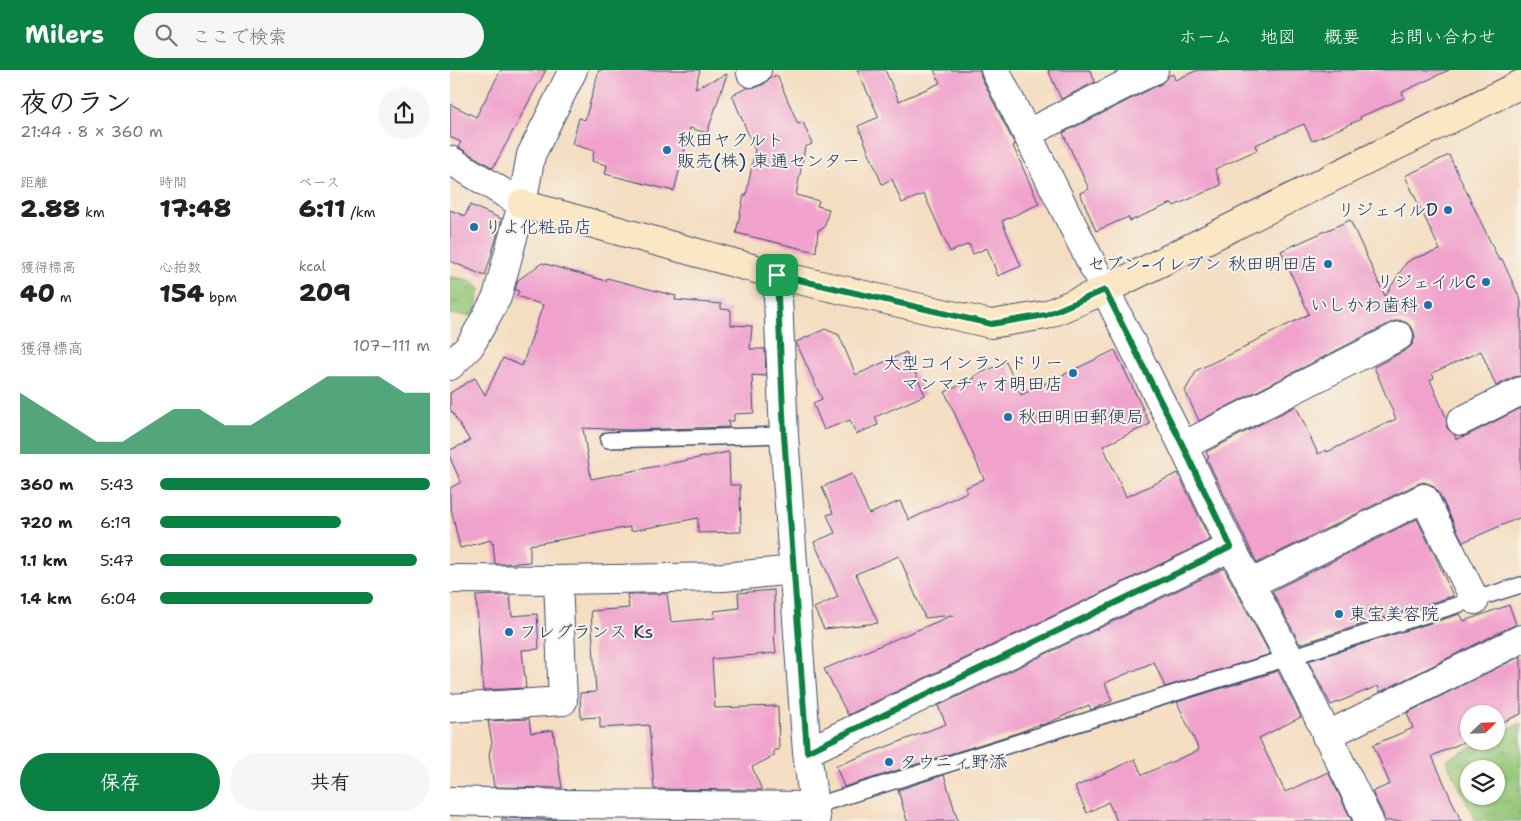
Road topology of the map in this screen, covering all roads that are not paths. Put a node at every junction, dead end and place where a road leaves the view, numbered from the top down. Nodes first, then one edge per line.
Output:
1 (573, 70) edge
2 (995, 70) edge
3 (1154, 70) edge
4 (1521, 84) edge
5 (1028, 133) junction
6 (450, 160) edge
7 (522, 204) junction
8 (777, 275) junction
9 (1105, 290) junction
10 (1399, 336) dead end
11 (450, 366) edge
12 (1521, 391) edge
13 (1461, 421) dead end
14 (784, 435) junction
15 (608, 440) dead end
16 (1183, 446) junction
17 (1231, 547) junction
18 (794, 570) junction
19 (450, 579) edge
20 (558, 580) junction
21 (1250, 584) junction
22 (1521, 585) edge
23 (1475, 600) junction
24 (1521, 639) edge
25 (1289, 657) junction
26 (450, 708) edge
27 (1326, 736) junction
28 (807, 752) junction
29 (450, 801) edge
30 (815, 813) edge
31 (1369, 821) edge

1 - 7 street
2 - 5 street
3 - 5 street
4 - 9 street
5 - 9 street
6 - 7 street
7 - 8 street
7 - 11 street
8 - 9 street
8 - 14 street
9 - 16 street
10 - 16 street
12 - 13 street
14 - 15 lane
14 - 18 street
16 - 17 street
17 - 21 street
17 - 28 street
18 - 20 street
18 - 28 street
19 - 20 street
20 - 26 street
21 - 23 street
21 - 25 street
22 - 23 lane
23 - 25 lane
24 - 27 street
25 - 27 street
25 - 30 lane
27 - 31 street
28 - 30 street
29 - 30 street

